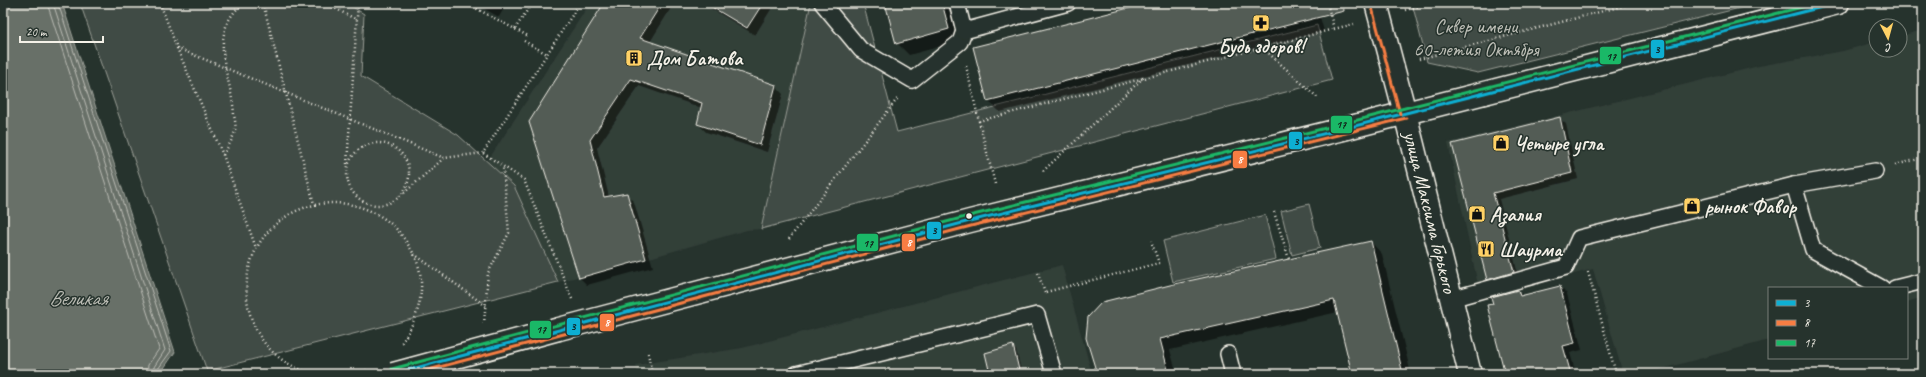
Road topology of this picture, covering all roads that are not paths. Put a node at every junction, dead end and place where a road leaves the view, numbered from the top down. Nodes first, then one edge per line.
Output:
1 (822, 3) edge
2 (957, 3) edge
3 (1068, 3) edge
4 (1376, 3) edge
5 (1838, 3) edge
6 (962, 37) junction
7 (1405, 113) junction
8 (1875, 171) road end
9 (1794, 185) junction
10 (1923, 281) edge
11 (1880, 287) edge
12 (1899, 287) edge
13 (1451, 299) junction
14 (1228, 354) dead end
15 (384, 370) edge
16 (796, 374) edge
17 (1054, 374) edge
18 (1233, 374) edge
19 (1470, 374) edge

1 - 6 lane
2 - 6 lane
3 - 6 lane
4 - 7 main road, улица Максима Горького
5 - 7 main road
7 - 13 main road, улица Максима Горького
7 - 15 main road, bridge
8 - 9 lane
9 - 11 lane
9 - 13 lane
10 - 12 lane
13 - 19 main road, улица Максима Горького
14 - 18 lane
16 - 17 lane

